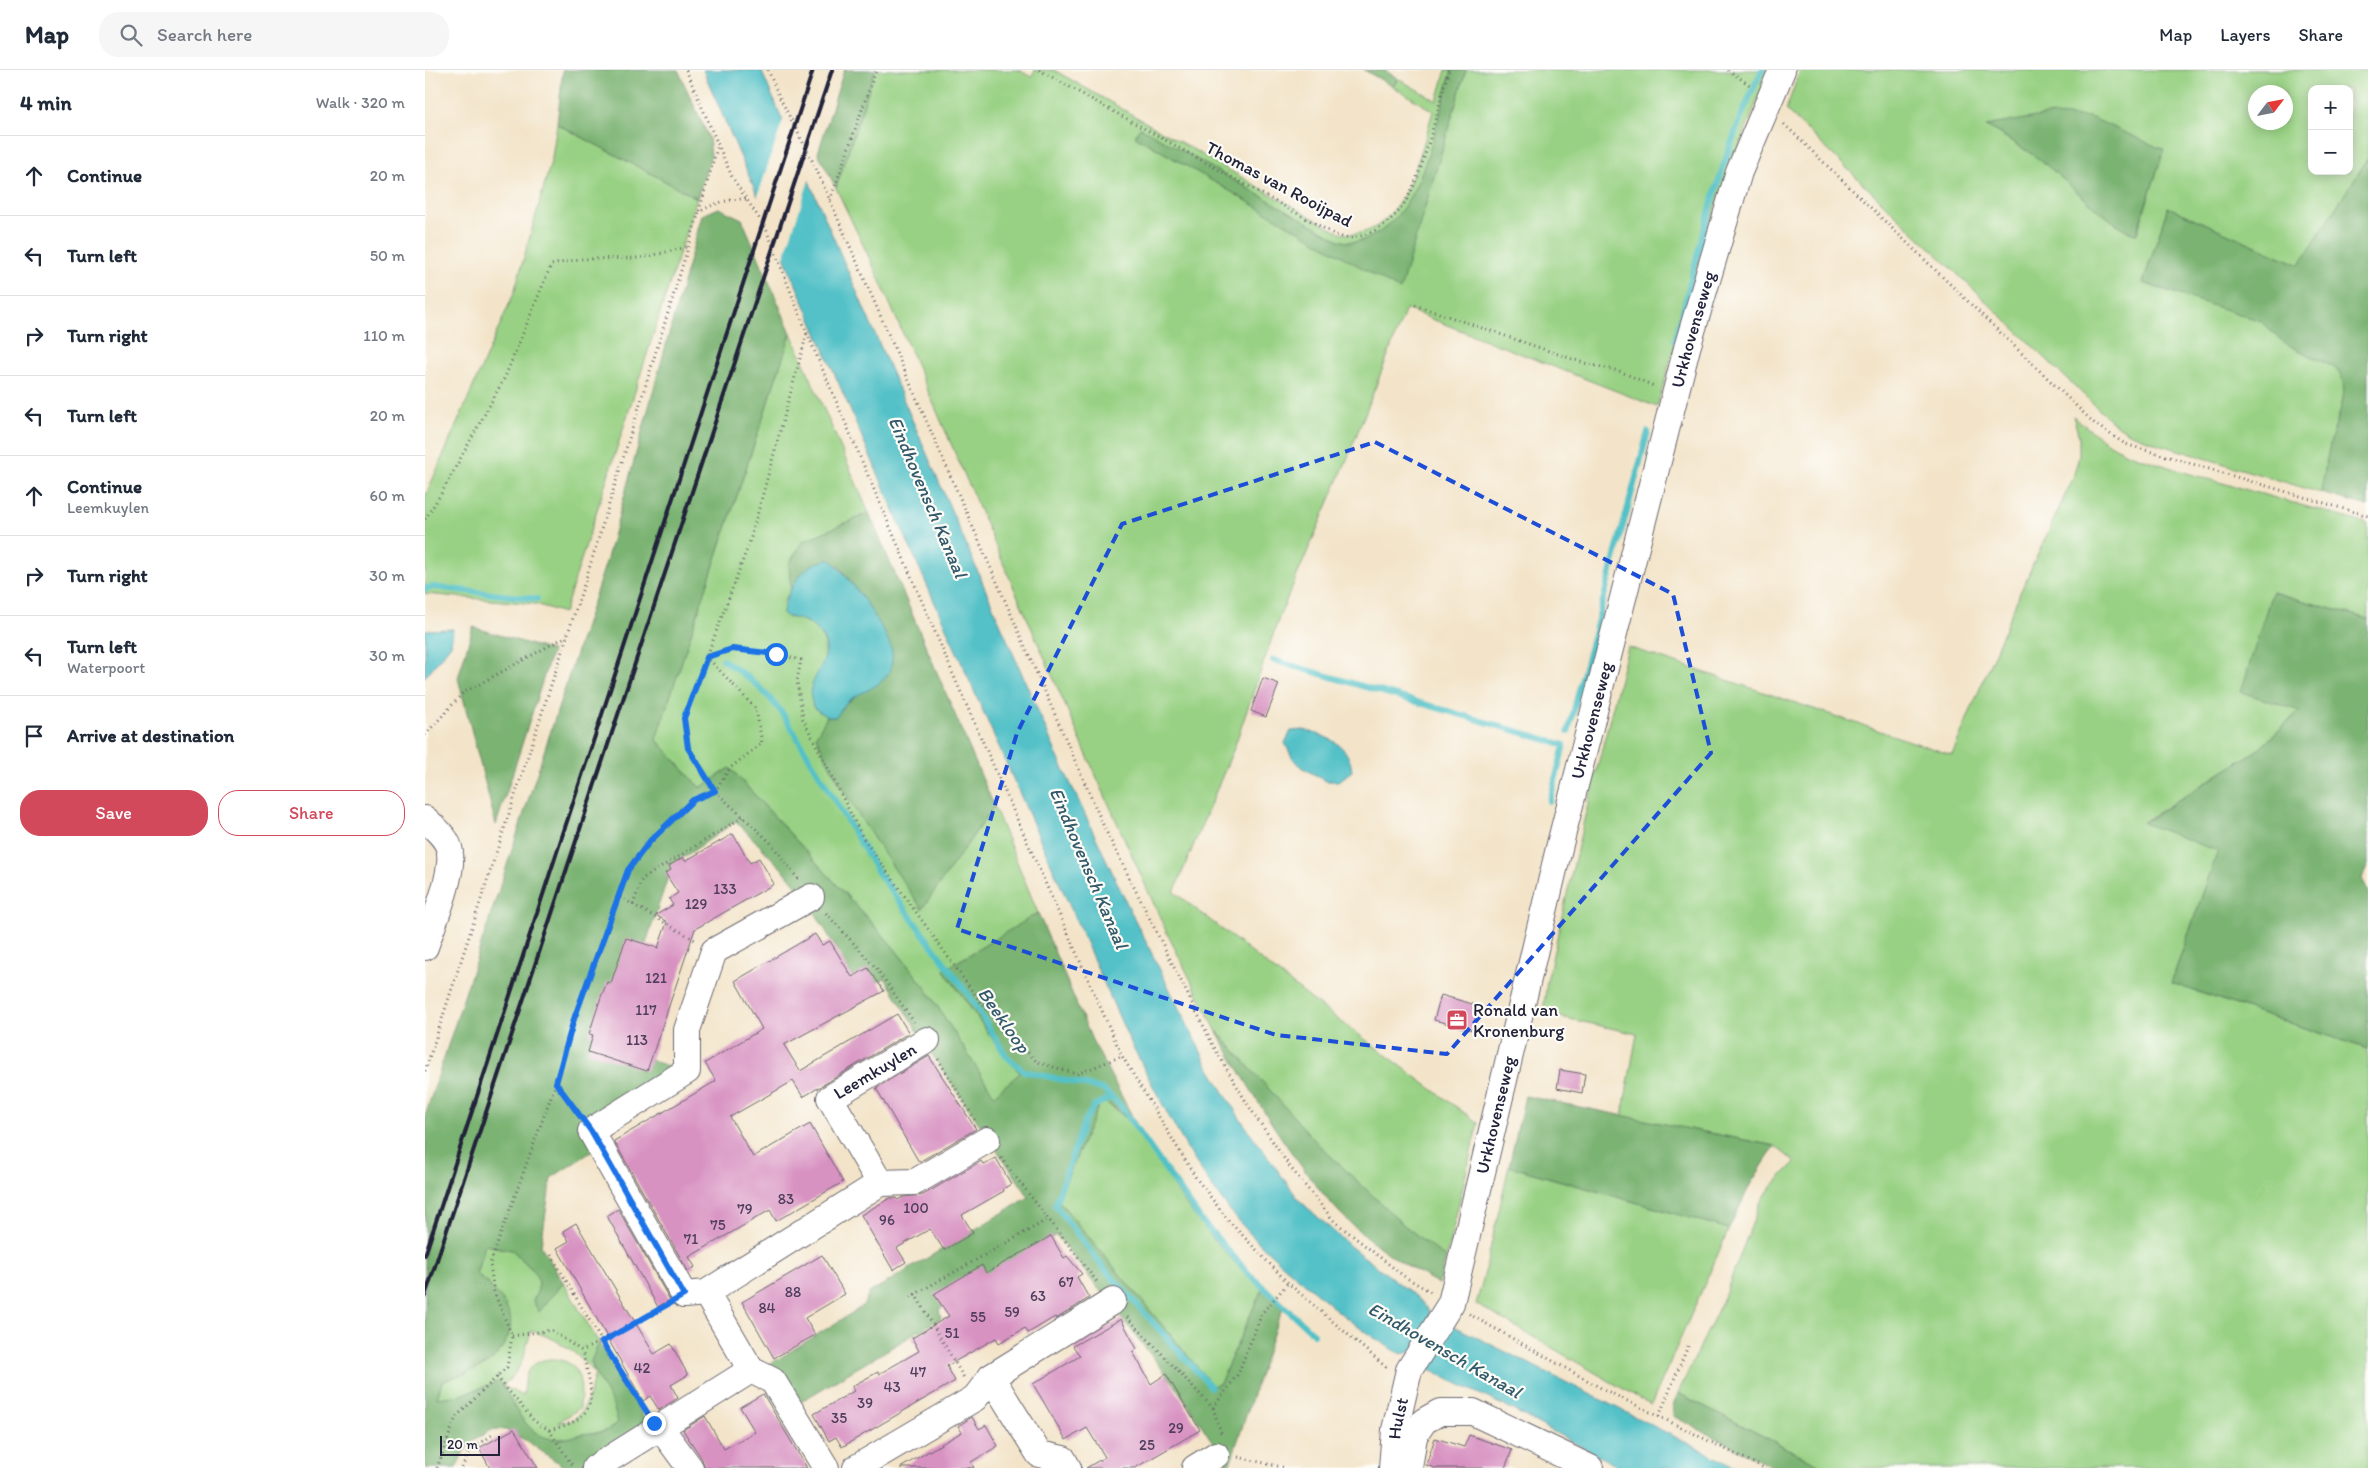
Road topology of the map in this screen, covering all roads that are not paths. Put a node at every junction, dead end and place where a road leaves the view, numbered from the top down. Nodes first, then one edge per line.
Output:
1 (1782, 70) edge
2 (425, 819) edge
3 (811, 897) dead end
4 (425, 947) edge
5 (927, 1040) dead end
6 (987, 1140) dead end
7 (880, 1183) junction
8 (695, 1294) junction
9 (1113, 1301) dead end
10 (751, 1370) junction
11 (1407, 1376) joint
12 (991, 1377) junction
13 (660, 1427) junction
14 (595, 1468) edge
15 (690, 1468) edge
16 (826, 1468) edge
17 (856, 1468) edge
18 (1068, 1468) edge
19 (1392, 1468) edge
20 (1409, 1468) edge
21 (1590, 1468) edge

1 - 11 street, Urkhovenseweg
2 - 4 street
3 - 8 street
5 - 7 street, Leemkuylen
6 - 7 street
7 - 8 street
8 - 10 street
9 - 12 street
10 - 13 street
10 - 16 street
11 - 19 street, Hulst
12 - 17 street
12 - 18 street
13 - 14 street
13 - 15 street
20 - 21 street

